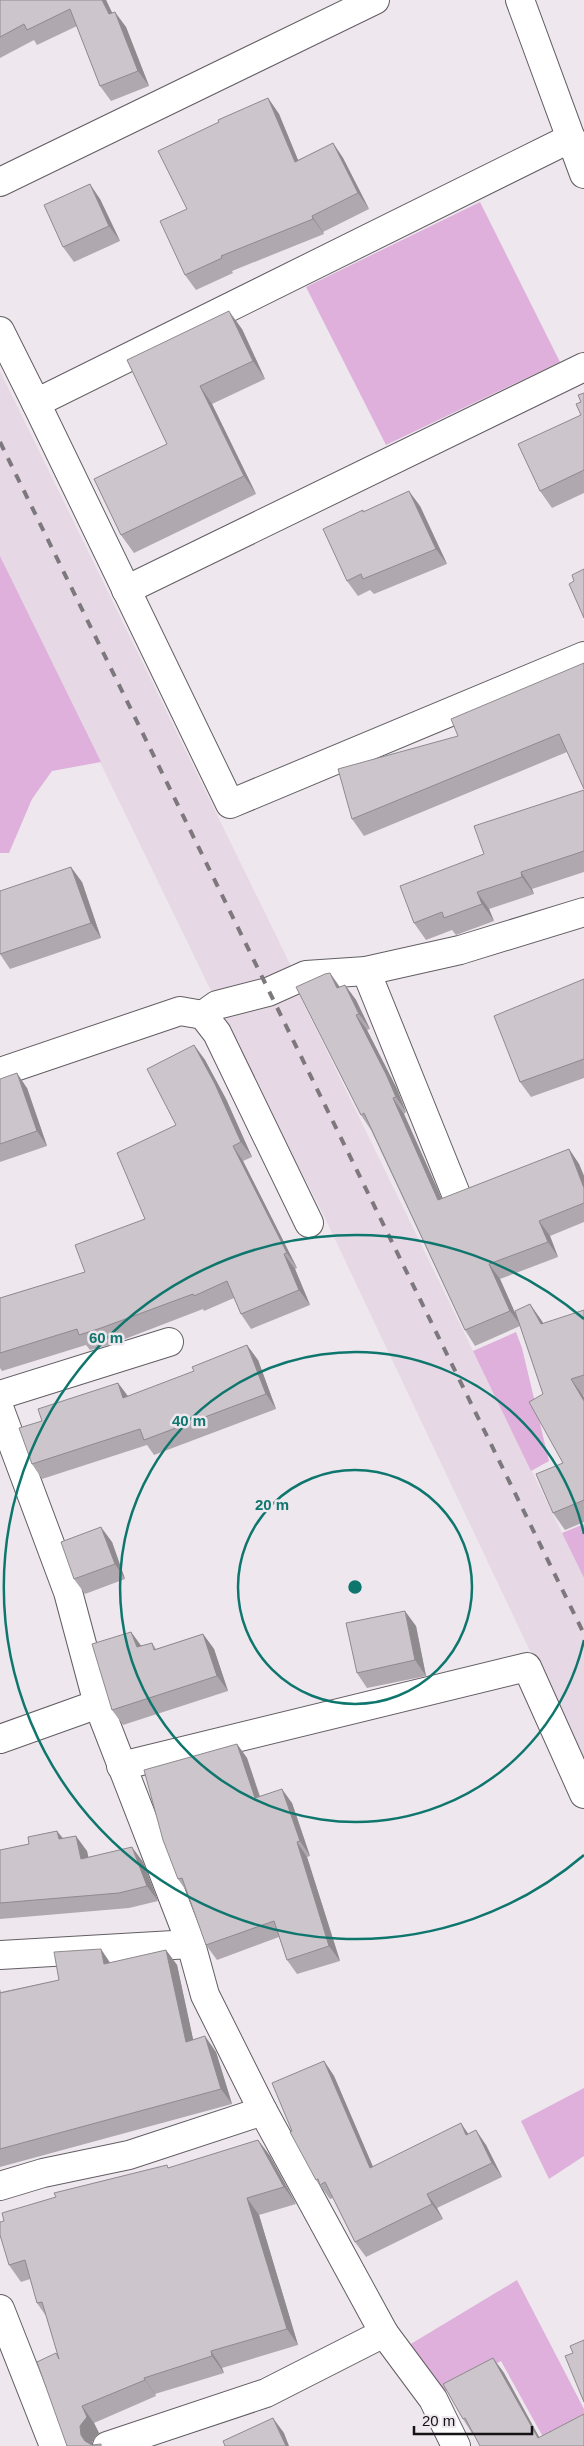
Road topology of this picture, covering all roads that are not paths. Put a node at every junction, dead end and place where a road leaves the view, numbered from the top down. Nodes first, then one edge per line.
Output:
1 (375, 0) edge
2 (520, 0) edge
3 (571, 138) junction
4 (584, 174) edge
5 (0, 182) edge
6 (0, 331) edge
7 (584, 367) edge
8 (36, 403) junction
9 (126, 590) junction
10 (584, 656) edge
11 (584, 912) edge
12 (366, 971) junction
13 (202, 1015) junction
14 (0, 1072) edge
15 (456, 1194) edge
16 (309, 1223) dead end
17 (169, 1342) dead end
18 (0, 1395) edge
19 (0, 1410) edge
20 (98, 1704) junction
21 (0, 1739) edge
22 (121, 1766) junction
23 (584, 1794) edge
24 (191, 1944) junction
25 (0, 1955) edge
26 (263, 2112) junction
27 (0, 2186) edge
28 (0, 2309) edge
29 (384, 2333) junction
30 (54, 2446) edge
31 (107, 2446) edge
32 (456, 2446) edge

1 - 5 street
2 - 3 street
3 - 4 street
3 - 8 street
6 - 8 street
7 - 9 street
8 - 9 street
9 - 10 street
11 - 12 street
12 - 13 street
12 - 15 street
13 - 14 street
13 - 16 street
17 - 18 street
19 - 20 street
20 - 21 street
20 - 22 street
22 - 23 street
22 - 24 street
24 - 25 street
24 - 26 street
26 - 27 street
26 - 29 street
28 - 30 street
29 - 31 street
29 - 32 street

